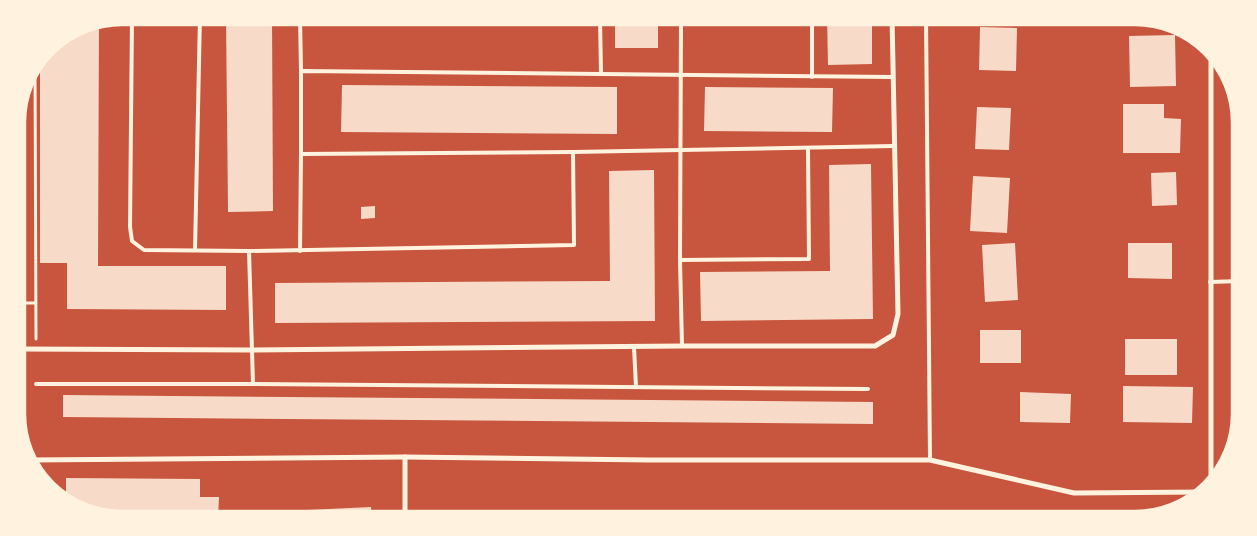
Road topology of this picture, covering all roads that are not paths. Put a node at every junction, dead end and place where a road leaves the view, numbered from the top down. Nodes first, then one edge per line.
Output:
1 (132, 25) edge
2 (200, 25) edge
3 (300, 25) edge
4 (600, 25) edge
5 (681, 25) edge
6 (812, 25) edge
7 (892, 25) edge
8 (926, 25) edge
9 (1211, 62) edge
10 (301, 72) junction
11 (601, 74) junction
12 (681, 75) junction
13 (812, 77) junction
14 (893, 77) junction
15 (894, 146) junction
16 (808, 148) junction
17 (681, 151) junction
18 (573, 152) junction
19 (301, 154) junction
20 (195, 250) junction
21 (300, 251) junction
22 (249, 252) junction
23 (680, 260) junction
24 (1232, 281) edge
25 (1210, 282) junction
26 (682, 346) junction
27 (634, 347) junction
28 (25, 350) edge
29 (252, 350) junction
30 (36, 384) dead end
31 (253, 384) junction
32 (636, 387) junction
33 (868, 389) dead end
34 (405, 457) junction
35 (37, 460) edge
36 (930, 460) junction
37 (1210, 476) edge
38 (1193, 492) edge
39 (405, 511) edge

1 - 20 lane
2 - 20 lane
3 - 10 lane
4 - 11 lane
5 - 12 lane
6 - 13 lane
7 - 14 street
8 - 36 lane
9 - 25 street
10 - 11 lane
10 - 19 lane
11 - 12 lane
12 - 13 lane
12 - 17 lane
13 - 14 lane
14 - 15 street
15 - 16 lane
15 - 26 street
16 - 17 lane
16 - 23 lane
17 - 18 lane
17 - 23 lane
18 - 19 lane
18 - 21 lane
19 - 21 lane
20 - 22 lane
21 - 22 lane
22 - 29 lane
23 - 26 lane
24 - 25 lane
25 - 37 street
26 - 27 street
27 - 29 street
27 - 32 lane
28 - 29 street
29 - 31 lane
30 - 31 lane
31 - 32 lane
32 - 33 lane
34 - 35 street
34 - 36 street
34 - 39 street
36 - 38 street

